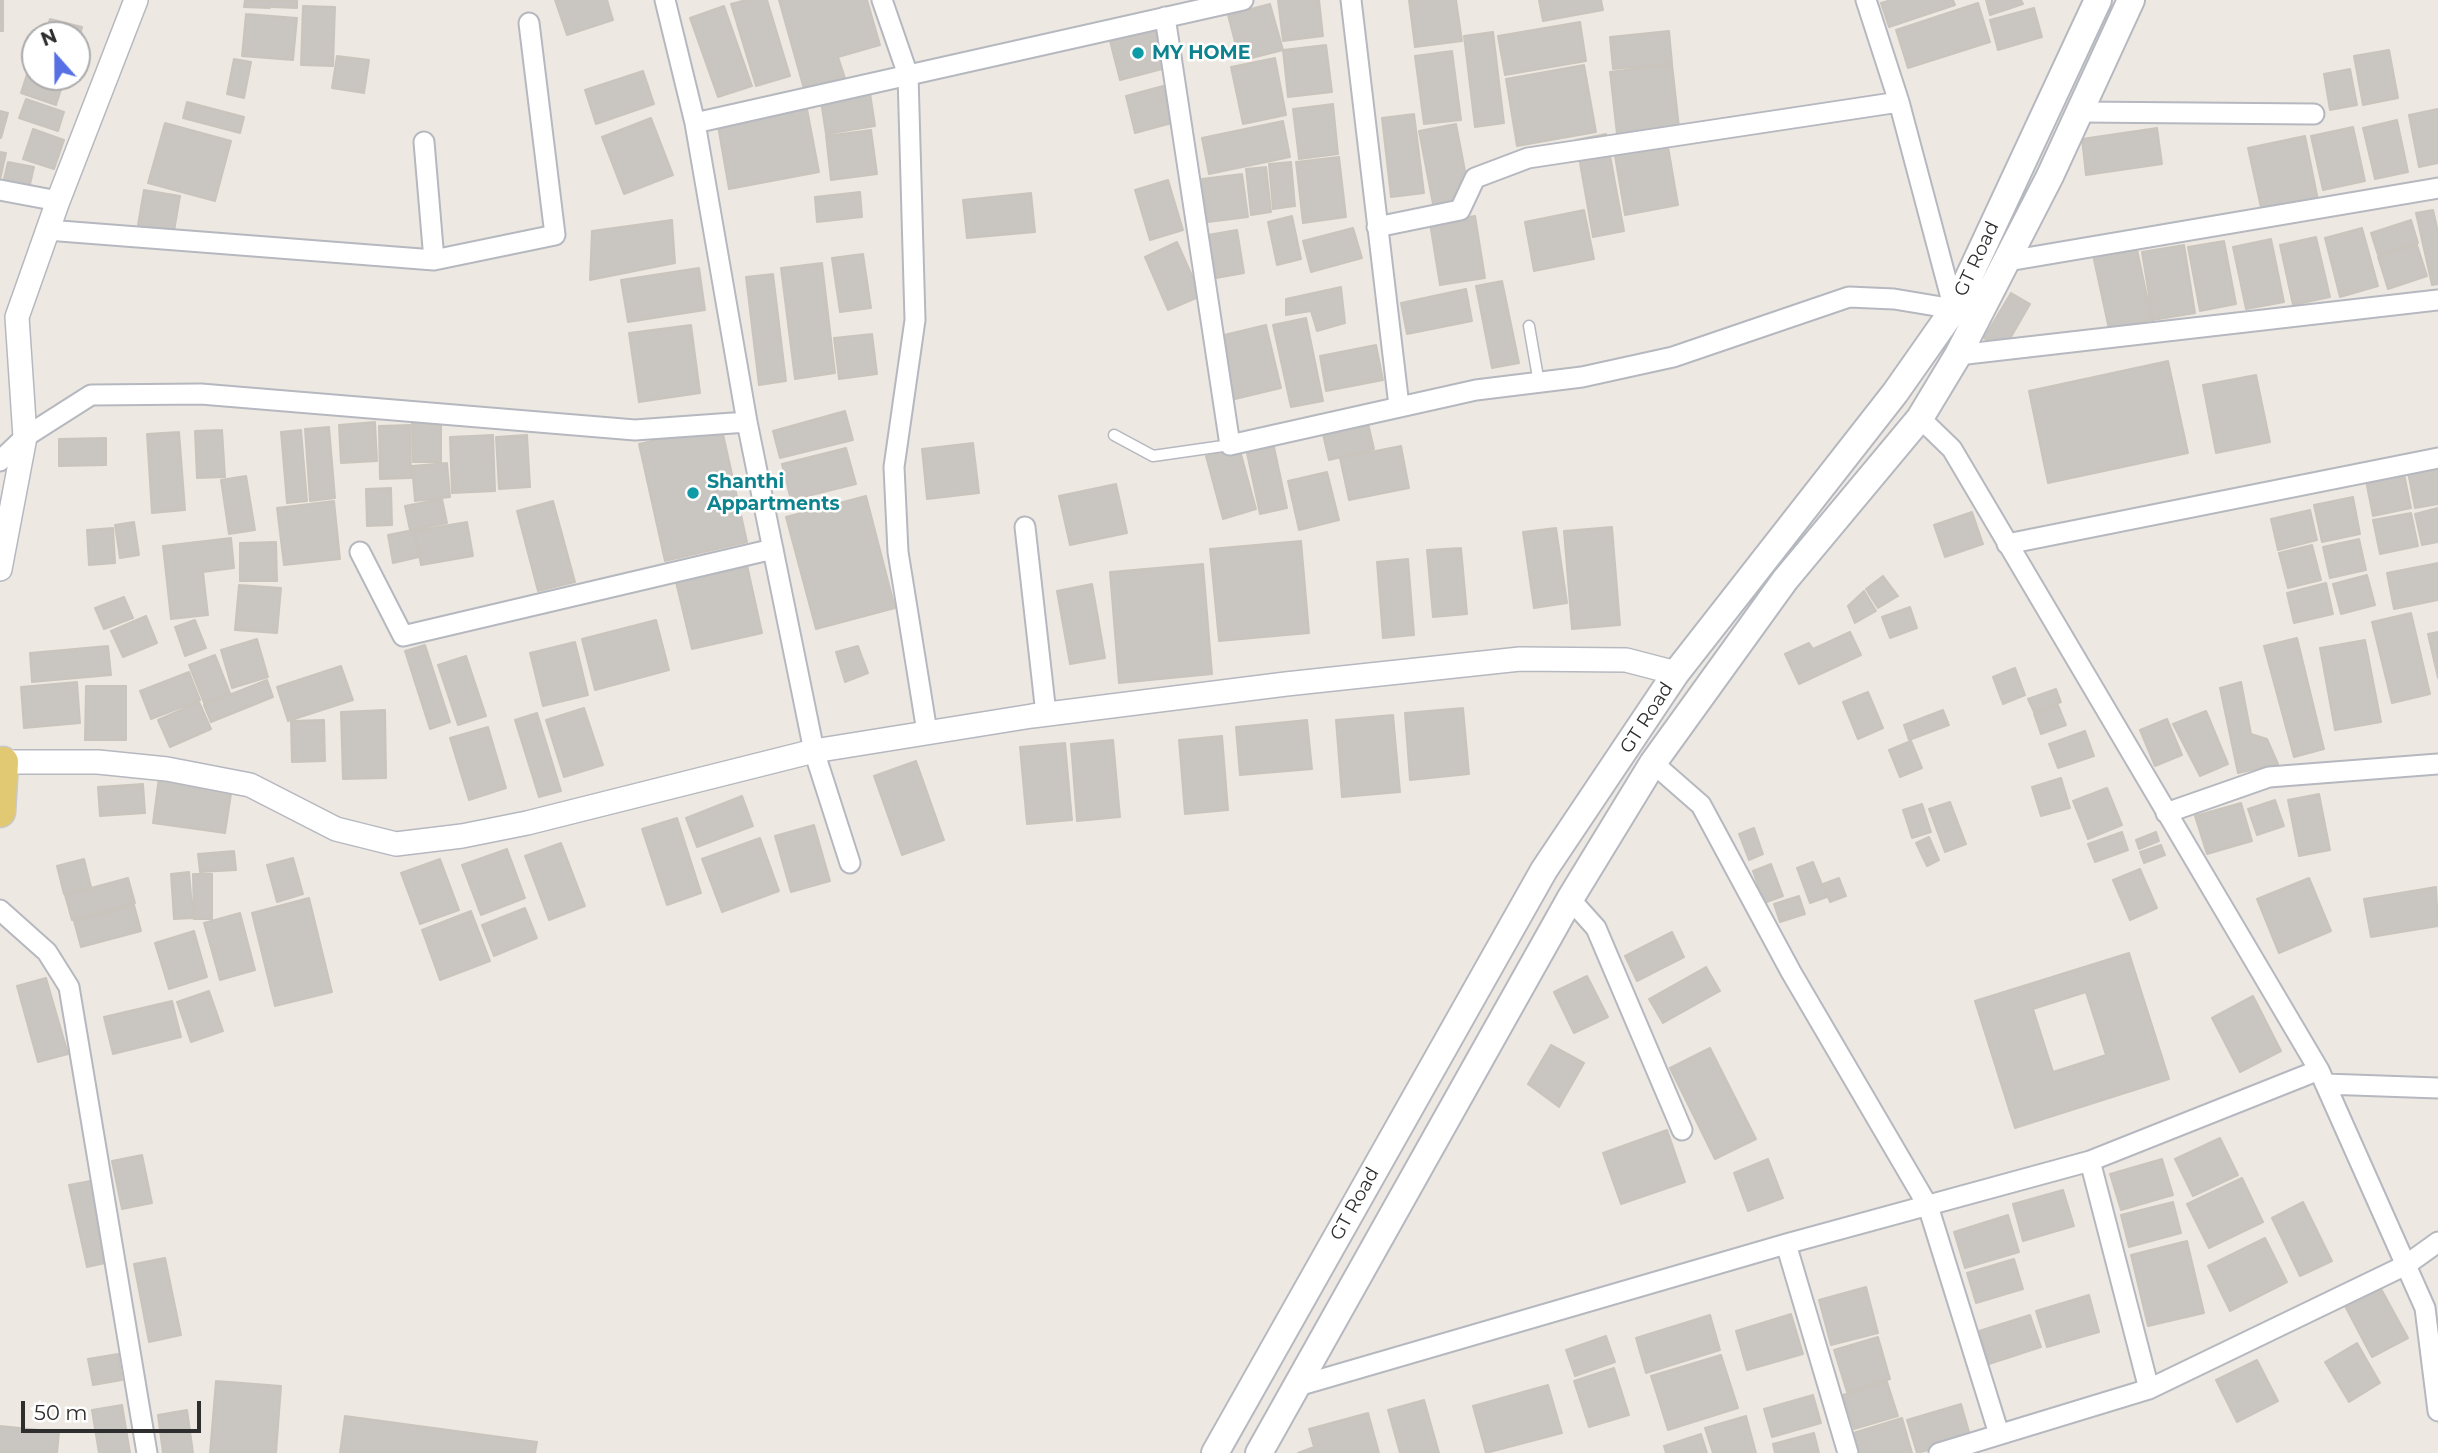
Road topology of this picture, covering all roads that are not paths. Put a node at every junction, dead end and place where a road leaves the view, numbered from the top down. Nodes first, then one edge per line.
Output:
1 (136, 0) edge
2 (665, 0) edge
3 (882, 0) edge
4 (1243, 0) edge
5 (1351, 0) edge
6 (1866, 0) edge
7 (2098, 0) edge
8 (2132, 0) edge
9 (1165, 17) junction
10 (530, 23) dead end
11 (908, 75) junction
12 (1899, 102) junction
13 (2080, 112) junction
14 (2314, 114) dead end
15 (695, 123) junction
16 (425, 142) dead end
17 (2438, 188) edge
18 (0, 190) edge
19 (58, 201) junction
20 (1377, 227) junction
21 (47, 230) junction
22 (434, 260) junction
23 (2008, 261) junction
24 (2438, 300) edge
25 (1954, 309) junction
26 (1529, 326) dead end
27 (1958, 355) junction
28 (1539, 383) junction
29 (1399, 406) junction
30 (1920, 418) junction
31 (747, 422) junction
32 (1114, 435) dead end
33 (24, 437) junction
34 (1230, 445) junction
35 (2438, 458) edge
36 (0, 461) edge
37 (1024, 527) dead end
38 (2007, 544) junction
39 (773, 549) junction
40 (360, 552) dead end
41 (0, 569) edge
42 (1676, 673) junction
43 (1046, 714) junction
44 (927, 733) junction
45 (814, 751) junction
46 (1, 762) edge
47 (1653, 764) junction
48 (2438, 764) edge
49 (0, 812) edge
50 (2166, 813) junction
51 (850, 863) dead end
52 (1570, 899) junction
53 (0, 910) edge
54 (2322, 1077) junction
55 (2438, 1088) edge
56 (1682, 1130) dead end
57 (2090, 1161) junction
58 (1927, 1206) junction
59 (2438, 1242) edge
60 (1786, 1244) junction
61 (2406, 1265) junction
62 (1298, 1386) junction
63 (2149, 1389) junction
64 (2438, 1411) edge
65 (1999, 1434) junction
66 (147, 1453) edge
67 (1215, 1453) edge
68 (1259, 1453) edge
69 (1848, 1453) edge
70 (1938, 1453) edge

1 - 19 street
2 - 15 street
3 - 11 street
4 - 9 street
5 - 20 street
6 - 12 street
7 - 25 main road, GT Road
8 - 13 main road
9 - 11 street
9 - 34 street
10 - 22 street
11 - 15 street
11 - 44 street
12 - 20 street
12 - 25 street
13 - 14 street
13 - 23 main road
15 - 31 street
16 - 22 street
17 - 23 street
18 - 19 street
19 - 21 street
20 - 29 street
21 - 22 street
21 - 33 street
23 - 27 main road
24 - 27 street
25 - 28 street
25 - 42 main road, GT Road
26 - 28 lane
27 - 30 main road
28 - 29 street
29 - 34 street
30 - 38 street
30 - 47 main road
31 - 33 street
31 - 39 street
32 - 34 lane
33 - 36 street
33 - 41 street
35 - 38 street
37 - 43 street
38 - 50 street
39 - 40 street
39 - 45 street
42 - 43 street
42 - 67 main road, GT Road
43 - 44 street
44 - 45 street
45 - 46 street
45 - 51 street
46 - 49 main road
47 - 52 main road
47 - 58 street
48 - 50 street
50 - 54 street
52 - 56 street
52 - 62 main road
53 - 66 street
54 - 55 street
54 - 57 street
54 - 61 street
57 - 58 street
57 - 63 street
58 - 60 street
58 - 65 street
59 - 61 street
60 - 62 street
60 - 69 street
61 - 63 street
61 - 64 street
62 - 68 main road
63 - 65 street
65 - 70 street

